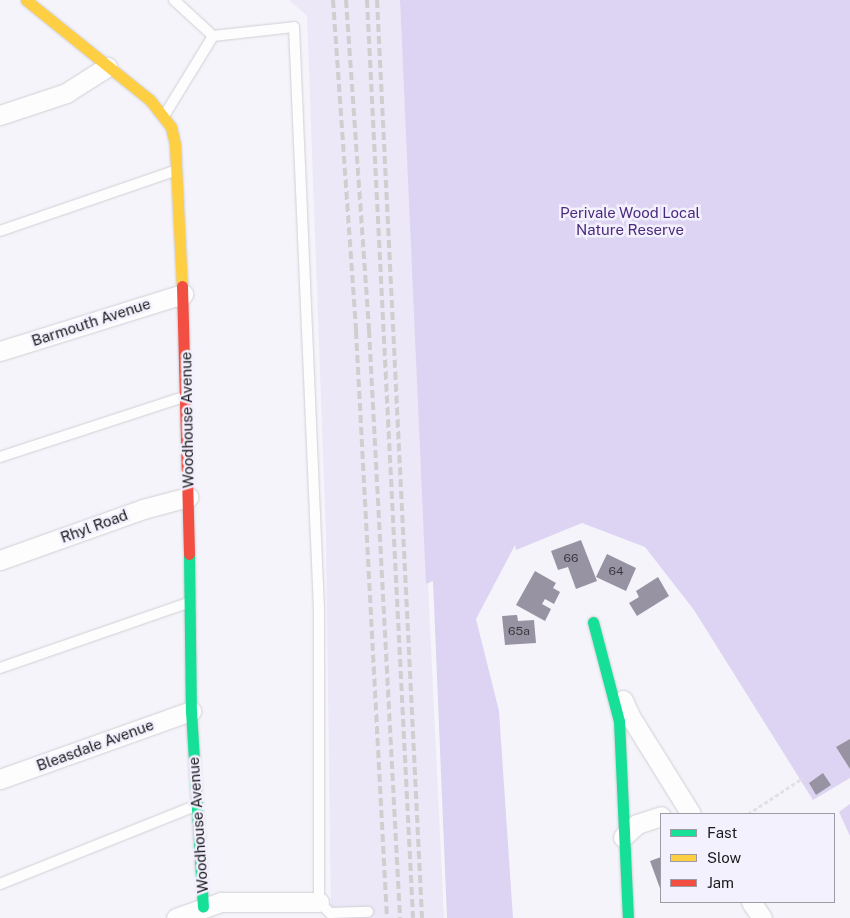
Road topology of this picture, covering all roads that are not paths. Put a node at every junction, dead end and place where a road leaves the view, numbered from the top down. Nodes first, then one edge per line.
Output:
1 (26, 0) edge
2 (174, 0) edge
3 (213, 36) junction
4 (106, 67) junction
5 (0, 115) edge
6 (164, 116) junction
7 (178, 170) junction
8 (0, 231) edge
9 (183, 294) junction
10 (0, 351) edge
11 (187, 396) junction
12 (0, 458) edge
13 (188, 496) junction
14 (0, 560) edge
15 (190, 603) junction
16 (593, 622) joint
17 (0, 668) edge
18 (191, 710) junction
19 (0, 779) edge
20 (196, 806) junction
21 (690, 813) edge
22 (660, 817) edge
23 (623, 837) junction
24 (0, 884) edge
25 (319, 902) junction
26 (752, 903) edge
27 (203, 907) junction
28 (368, 912) dead end
29 (176, 918) edge
30 (628, 918) edge
31 (762, 918) edge

1 - 4 street, Woodhouse Avenue
2 - 3 lane
3 - 6 lane
3 - 25 lane
4 - 5 street
4 - 6 street, Woodhouse Avenue
6 - 7 street, Woodhouse Avenue
7 - 8 lane
7 - 9 street, Woodhouse Avenue
9 - 10 street, Barmouth Avenue
9 - 11 street, Woodhouse Avenue
11 - 12 lane
11 - 13 street, Woodhouse Avenue
13 - 14 street, Rhyl Road
13 - 15 street, Woodhouse Avenue
15 - 17 lane
15 - 18 street, Woodhouse Avenue
16 - 21 street
16 - 23 street
18 - 19 street, Bleasdale Avenue
18 - 20 street, Woodhouse Avenue
20 - 24 lane
20 - 27 street, Woodhouse Avenue
22 - 23 street
23 - 30 street
25 - 27 street
25 - 28 lane
26 - 31 street
27 - 29 street

